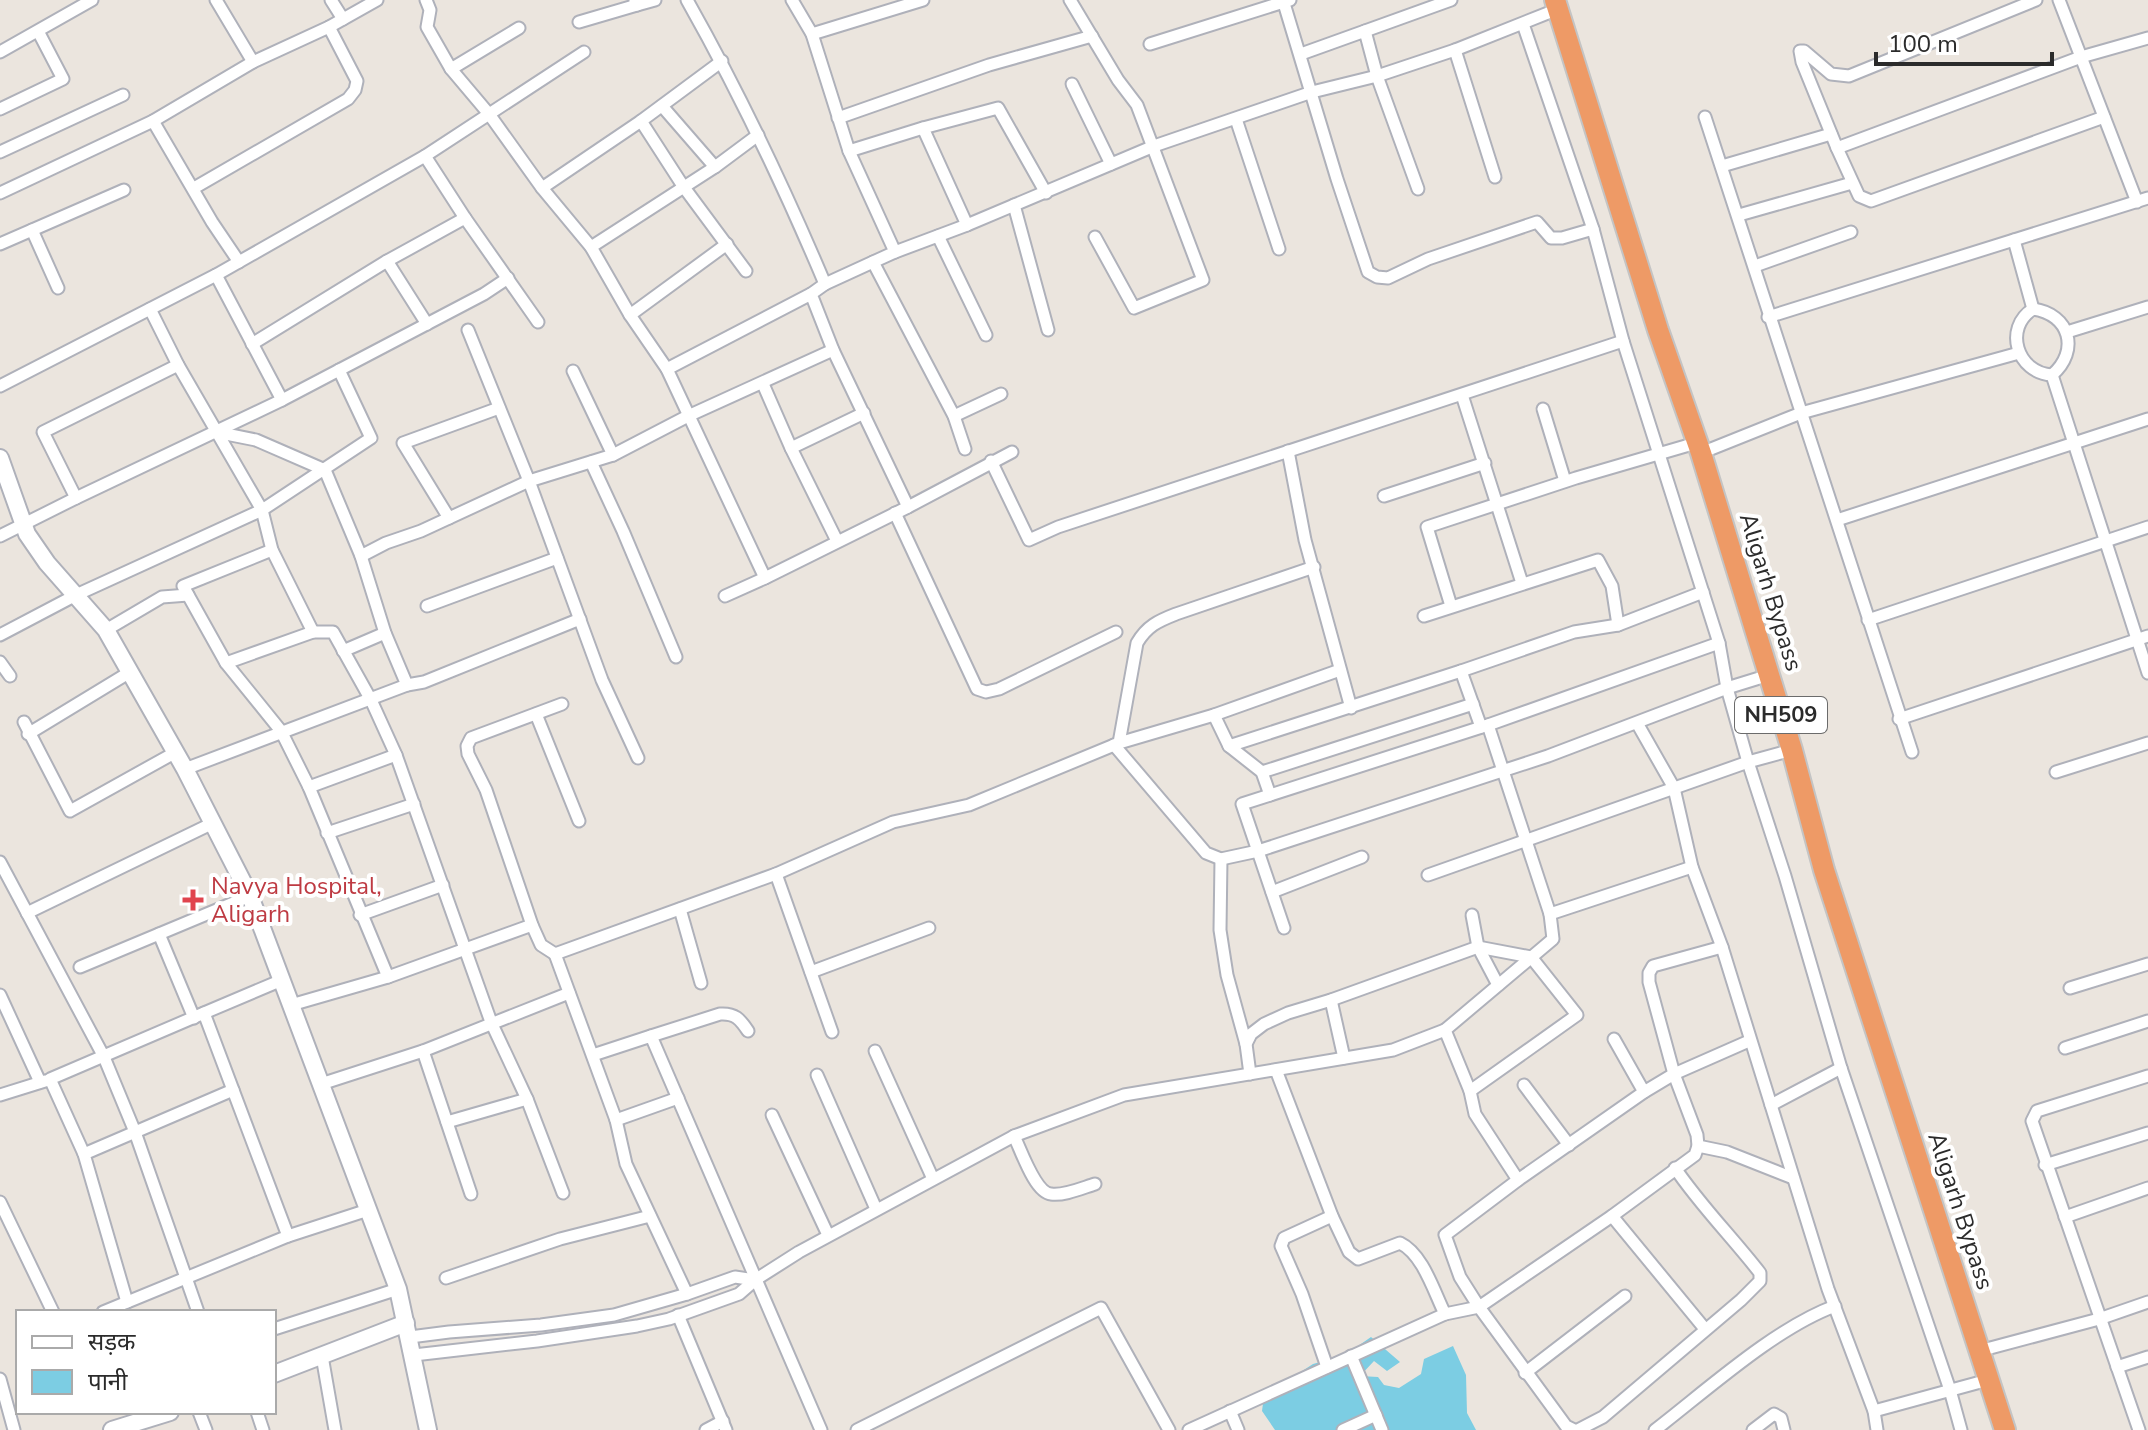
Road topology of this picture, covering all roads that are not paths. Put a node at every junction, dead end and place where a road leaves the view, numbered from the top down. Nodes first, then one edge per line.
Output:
1 (92, 0) edge
2 (217, 0) edge
3 (331, 0) edge
4 (377, 0) edge
5 (426, 0) edge
6 (655, 0) edge
7 (687, 0) edge
8 (792, 0) edge
9 (923, 0) edge
10 (1451, 0) edge
11 (2036, 0) edge
12 (2059, 0) edge
13 (1074, 1) edge
14 (1286, 1) edge
15 (911, 2) edge
16 (636, 3) edge
17 (1554, 8) edge
18 (343, 19) junction
19 (579, 22) dead end
20 (1529, 22) junction
21 (329, 27) junction
22 (519, 28) dead end
23 (1365, 31) junction
24 (39, 33) junction
25 (812, 34) junction
26 (1092, 36) junction
27 (2148, 38) edge
28 (1150, 44) dead end
29 (1455, 50) junction
30 (0, 52) edge
31 (584, 52) dead end
32 (1301, 54) junction
33 (2081, 57) junction
34 (722, 61) junction
35 (253, 62) junction
36 (451, 69) junction
37 (1377, 76) junction
38 (1072, 84) dead end
39 (1312, 92) junction
40 (123, 95) dead end
41 (662, 106) junction
42 (0, 109) edge
43 (489, 114) junction
44 (1705, 117) dead end
45 (2104, 117) junction
46 (838, 118) junction
47 (1236, 119) junction
48 (153, 121) junction
49 (641, 121) junction
50 (923, 128) junction
51 (1831, 134) junction
52 (758, 135) junction
53 (1154, 146) junction
54 (1837, 148) junction
55 (849, 151) junction
56 (0, 152) edge
57 (425, 156) junction
58 (1111, 164) junction
59 (1722, 166) junction
60 (715, 167) junction
61 (1495, 177) dead end
62 (1852, 183) junction
63 (683, 186) junction
64 (194, 188) junction
65 (542, 188) junction
66 (1418, 189) dead end
67 (124, 190) dead end
68 (0, 193) edge
69 (1046, 193) junction
70 (2142, 200) edge
71 (1014, 205) junction
72 (1739, 215) junction
73 (465, 218) junction
74 (967, 225) junction
75 (1593, 229) junction
76 (32, 230) junction
77 (1851, 232) dead end
78 (938, 236) junction
79 (1095, 237) dead end
80 (2014, 240) junction
81 (0, 244) edge
82 (727, 244) junction
83 (591, 247) junction
84 (1279, 249) dead end
85 (895, 252) junction
86 (387, 261) junction
87 (239, 262) junction
88 (873, 262) junction
89 (1755, 266) junction
90 (746, 271) dead end
91 (216, 275) junction
92 (508, 278) junction
93 (825, 284) junction
94 (58, 288) dead end
95 (811, 294) junction
96 (2148, 307) edge
97 (150, 309) junction
98 (2033, 309) junction
99 (630, 315) junction
100 (1768, 317) junction
101 (538, 322) dead end
102 (427, 324) junction
103 (468, 330) dead end
104 (1048, 330) dead end
105 (2067, 332) junction
106 (986, 335) dead end
107 (1623, 341) junction
108 (252, 344) junction
109 (833, 350) junction
110 (2019, 353) junction
111 (178, 365) junction
112 (667, 369) junction
113 (339, 370) junction
114 (573, 371) dead end
115 (2052, 375) junction
116 (763, 384) junction
117 (0, 386) edge
118 (1001, 394) dead end
119 (1462, 395) junction
120 (282, 400) junction
121 (499, 408) junction
122 (1543, 409) dead end
123 (864, 413) junction
124 (1801, 413) junction
125 (688, 416) junction
126 (954, 416) junction
127 (2148, 419) edge
128 (216, 432) junction
129 (2075, 442) junction
130 (791, 448) junction
131 (1695, 448) junction
132 (965, 449) dead end
133 (1288, 451) junction
134 (1012, 452) dead end
135 (1663, 454) junction
136 (613, 455) junction
137 (0, 458) edge
138 (991, 461) junction
139 (591, 462) junction
140 (1485, 463) junction
141 (325, 470) junction
142 (529, 481) junction
143 (1565, 481) junction
144 (1384, 496) dead end
145 (76, 498) junction
146 (1498, 503) junction
147 (908, 507) junction
148 (262, 510) junction
149 (895, 513) junction
150 (449, 518) junction
151 (1837, 520) junction
152 (23, 524) junction
153 (2148, 527) edge
154 (0, 536) edge
155 (2105, 540) junction
156 (837, 541) junction
157 (272, 550) junction
158 (361, 556) junction
159 (557, 558) junction
160 (1314, 567) junction
161 (765, 578) junction
162 (1522, 583) junction
163 (1703, 592) junction
164 (76, 595) junction
165 (188, 595) junction
166 (725, 596) dead end
167 (427, 606) dead end
168 (1451, 606) junction
169 (1424, 616) dead end
170 (580, 619) junction
171 (1868, 620) junction
172 (1618, 625) junction
173 (106, 630) junction
174 (313, 632) junction
175 (1116, 632) dead end
176 (385, 633) junction
177 (0, 635) edge
178 (2142, 637) edge
179 (1719, 643) junction
180 (343, 651) junction
181 (676, 657) dead end
182 (0, 662) edge
183 (226, 663) junction
184 (1340, 670) junction
185 (1461, 671) junction
186 (130, 672) junction
187 (2148, 673) edge
188 (10, 676) dead end
189 (1763, 678) junction
190 (407, 685) junction
191 (1731, 687) junction
192 (371, 700) junction
193 (562, 704) dead end
194 (1473, 704) junction
195 (1351, 708) junction
196 (536, 714) junction
197 (1214, 715) junction
198 (1899, 719) junction
199 (1637, 723) junction
200 (1484, 726) junction
201 (281, 731) junction
202 (2148, 743) edge
203 (1116, 744) junction
204 (1229, 746) junction
205 (176, 752) junction
206 (1786, 752) junction
207 (1912, 752) dead end
208 (396, 755) junction
209 (638, 758) dead end
210 (1752, 761) junction
211 (185, 769) junction
212 (1503, 770) junction
213 (1262, 772) junction
214 (2056, 772) dead end
215 (309, 787) junction
216 (1674, 788) junction
217 (1270, 795) junction
218 (414, 804) junction
219 (579, 821) dead end
220 (213, 823) junction
221 (327, 833) junction
222 (1526, 840) junction
223 (1258, 851) junction
224 (1362, 857) dead end
225 (1221, 859) junction
226 (0, 862) edge
227 (1692, 867) junction
228 (776, 874) junction
229 (1428, 875) dead end
230 (443, 885) junction
231 (1272, 892) junction
232 (250, 896) junction
233 (680, 909) junction
234 (27, 913) junction
235 (1550, 914) junction
236 (360, 915) junction
237 (1472, 915) dead end
238 (532, 925) junction
239 (929, 928) dead end
240 (1284, 928) dead end
241 (159, 934) junction
242 (1478, 947) junction
243 (1722, 947) junction
244 (465, 948) junction
245 (555, 954) junction
246 (1531, 957) junction
247 (2148, 964) edge
248 (80, 967) dead end
249 (811, 972) junction
250 (388, 977) junction
251 (282, 980) junction
252 (701, 983) dead end
253 (1498, 985) junction
254 (2070, 988) dead end
255 (569, 993) junction
256 (0, 995) edge
257 (1331, 1000) junction
258 (291, 1005) junction
259 (199, 1016) junction
260 (2148, 1021) edge
261 (491, 1022) junction
262 (1445, 1030) junction
263 (748, 1031) dead end
264 (832, 1032) dead end
265 (651, 1036) junction
266 (1614, 1039) dead end
267 (1749, 1041) junction
268 (1246, 1044) junction
269 (2065, 1048) dead end
270 (423, 1051) junction
271 (875, 1051) dead end
272 (593, 1055) junction
273 (104, 1057) junction
274 (1344, 1058) junction
275 (1841, 1068) junction
276 (1276, 1070) junction
277 (1250, 1074) junction
278 (1674, 1074) junction
279 (817, 1075) dead end
280 (2148, 1076) edge
281 (45, 1081) junction
282 (321, 1084) junction
283 (1524, 1085) dead end
284 (233, 1090) junction
285 (1470, 1091) junction
286 (1644, 1092) junction
287 (0, 1095) edge
288 (678, 1098) junction
289 (527, 1099) junction
290 (1771, 1105) junction
291 (772, 1115) dead end
292 (616, 1120) junction
293 (447, 1122) junction
294 (135, 1132) junction
295 (2148, 1133) edge
296 (1014, 1136) junction
297 (1569, 1145) junction
298 (1698, 1146) junction
299 (84, 1154) junction
300 (2045, 1165) junction
301 (1675, 1168) junction
302 (1793, 1178) junction
303 (933, 1179) junction
304 (1518, 1180) junction
305 (1095, 1184) dead end
306 (2148, 1188) edge
307 (563, 1193) dead end
308 (471, 1194) dead end
309 (0, 1202) edge
310 (876, 1209) junction
311 (368, 1210) junction
312 (650, 1216) junction
313 (1332, 1216) junction
314 (1612, 1216) junction
315 (2065, 1217) junction
316 (828, 1235) junction
317 (288, 1236) junction
318 (185, 1278) junction
319 (446, 1278) dead end
320 (755, 1280) junction
321 (398, 1289) junction
322 (687, 1294) junction
323 (1625, 1296) dead end
324 (127, 1302) junction
325 (2148, 1302) edge
326 (1835, 1306) junction
327 (1479, 1307) junction
328 (52, 1310) edge
329 (108, 1310) edge
330 (197, 1310) edge
331 (1445, 1314) junction
332 (678, 1315) junction
333 (2099, 1319) junction
334 (276, 1328) edge
335 (1705, 1329) junction
336 (408, 1330) junction
337 (1979, 1351) junction
338 (414, 1355) junction
339 (322, 1356) junction
340 (1351, 1356) junction
341 (2148, 1357) edge
342 (1327, 1367) junction
343 (2117, 1367) junction
344 (276, 1373) edge
345 (1525, 1373) junction
346 (0, 1379) edge
347 (1982, 1382) junction
348 (1950, 1390) junction
349 (1230, 1411) junction
350 (1874, 1411) junction
351 (164, 1414) edge
352 (2148, 1414) edge
353 (1376, 1415) junction
354 (2137, 1424) edge
355 (725, 1426) edge
356 (14, 1430) edge
357 (112, 1430) edge
358 (335, 1430) edge
359 (428, 1430) edge
360 (706, 1430) edge
361 (821, 1430) edge
362 (857, 1430) edge
363 (1169, 1430) edge
364 (1189, 1430) edge
365 (1238, 1430) edge
366 (1343, 1430) edge
367 (1382, 1430) edge
368 (1576, 1430) edge
369 (1655, 1430) edge
370 (1753, 1430) edge
371 (1784, 1430) edge
372 (1876, 1430) edge
373 (1961, 1430) edge
374 (2005, 1430) edge

1 - 24 street
2 - 35 street
3 - 18 street
4 - 18 street
5 - 36 street
6 - 16 street
7 - 34 street
8 - 25 street
9 - 15 street
10 - 23 street
11 - 51 street
12 - 33 street
13 - 26 street
14 - 28 street
14 - 32 street
15 - 25 street
16 - 19 street
17 - 20 street
17 - 131 highway, Aligarh Bypass / NH509
18 - 21 street
20 - 29 street
20 - 75 street
21 - 35 street
21 - 64 street
22 - 36 street
23 - 32 street
23 - 37 street
24 - 30 street
24 - 42 street
25 - 46 street
26 - 46 street
26 - 53 street
27 - 33 street
29 - 37 street
29 - 61 street
31 - 43 street
32 - 39 street
33 - 45 street
33 - 54 street
34 - 41 street
34 - 52 street
35 - 48 street
36 - 43 street
37 - 39 street
37 - 66 street
38 - 58 street
39 - 47 street
39 - 75 street
40 - 56 street
41 - 49 street
41 - 60 street
43 - 57 street
43 - 65 street
44 - 59 street
45 - 62 street
45 - 70 street
46 - 55 street
47 - 53 street
47 - 84 street
48 - 64 street
48 - 68 street
49 - 63 street
49 - 65 street
50 - 55 street
50 - 69 street
50 - 74 street
51 - 54 street
51 - 59 street
52 - 60 street
52 - 93 street
53 - 58 street
53 - 79 street
54 - 62 street
55 - 85 street
57 - 73 street
57 - 87 street
58 - 69 street
59 - 72 street
60 - 63 street
62 - 72 street
63 - 82 street
63 - 83 street
64 - 87 street
65 - 83 street
67 - 76 street
69 - 71 street
70 - 80 street
71 - 74 street
71 - 104 street
72 - 89 street
73 - 86 street
73 - 92 street
74 - 78 street
75 - 107 street
76 - 81 street
76 - 94 street
77 - 89 street
78 - 85 street
78 - 106 street
80 - 98 street
80 - 100 street
82 - 90 street
82 - 99 street
83 - 99 street
85 - 88 street
86 - 102 street
86 - 108 street
87 - 91 street
88 - 93 street
88 - 126 street
89 - 100 street
91 - 97 street
91 - 108 street
92 - 101 street
92 - 102 street
93 - 95 street
95 - 109 street
95 - 112 street
96 - 105 street
97 - 111 street
97 - 117 street
98 - 105 street
98 - 110 street
99 - 112 street
100 - 124 street
102 - 113 street
103 - 121 street
105 - 115 street
107 - 119 street
107 - 135 street
108 - 120 street
109 - 116 street
109 - 123 street
110 - 115 street
110 - 124 street
111 - 128 street
111 - 145 street
112 - 125 street
113 - 120 street
113 - 141 street
114 - 136 street
115 - 129 street
116 - 125 street
116 - 130 street
118 - 126 street
119 - 133 street
119 - 140 street
120 - 128 street
121 - 142 street
121 - 150 street
122 - 143 street
123 - 130 street
123 - 147 street
124 - 131 street
124 - 151 street
125 - 136 street
125 - 161 street
126 - 132 street
127 - 129 street
128 - 141 street
128 - 145 street
128 - 148 street
129 - 151 street
129 - 155 street
130 - 156 street
131 - 135 street
131 - 189 highway, Aligarh Bypass / NH509
133 - 138 street
133 - 160 street
134 - 138 street
135 - 143 street
135 - 163 street
136 - 139 street
137 - 152 street
138 - 147 street
139 - 142 street
139 - 181 street
140 - 144 street
140 - 146 street
141 - 148 street
141 - 158 street
142 - 150 street
142 - 159 street
143 - 146 street
145 - 152 street
146 - 162 street
146 - 168 street
147 - 149 street
148 - 157 street
148 - 164 street
149 - 156 street
149 - 175 street
150 - 158 street
151 - 171 street
152 - 154 street
152 - 164 street
153 - 155 street
155 - 171 street
155 - 178 street
156 - 161 street
157 - 165 street
157 - 174 street
158 - 176 street
159 - 167 street
159 - 170 street
160 - 184 street
160 - 203 street
161 - 166 street
162 - 168 street
162 - 172 street
163 - 172 street
163 - 179 street
164 - 173 street
164 - 177 street
165 - 173 street
165 - 183 street
168 - 169 street
170 - 190 street
170 - 209 street
171 - 198 street
172 - 185 street
173 - 186 street
174 - 180 street
174 - 183 street
176 - 180 street
176 - 190 street
178 - 187 street
178 - 198 street
179 - 191 street
179 - 200 street
180 - 192 street
182 - 188 street
183 - 201 street
184 - 195 street
184 - 197 street
185 - 194 street
185 - 195 street
186 - 205 street
186 - 205 street
189 - 191 street
189 - 206 highway, Aligarh Bypass / NH509
190 - 192 street
191 - 199 street
191 - 210 street
192 - 201 street
192 - 208 street
193 - 196 street
194 - 200 street
194 - 213 street
195 - 204 street
196 - 219 street
196 - 238 street
197 - 203 street
197 - 204 street
198 - 207 street
199 - 212 street
199 - 216 street
200 - 212 street
200 - 217 street
201 - 211 street
201 - 215 street
202 - 214 street
203 - 225 street
203 - 228 street
204 - 213 street
205 - 211 street
206 - 210 street
206 - 337 highway, Aligarh Bypass / NH509
208 - 215 street
208 - 218 street
210 - 216 street
210 - 275 street
211 - 220 street
212 - 222 street
212 - 223 street
213 - 217 street
215 - 221 street
216 - 222 street
216 - 227 street
217 - 223 street
218 - 221 street
218 - 230 street
220 - 232 street
220 - 234 street
221 - 236 street
222 - 229 street
222 - 235 street
223 - 225 street
223 - 231 street
224 - 231 street
225 - 268 street
226 - 234 street
227 - 235 street
227 - 243 street
228 - 233 street
228 - 249 street
230 - 236 street
230 - 244 street
231 - 240 street
232 - 241 street
232 - 251 street
233 - 245 street
233 - 252 street
234 - 273 street
235 - 246 street
236 - 250 street
237 - 242 street
238 - 244 street
238 - 245 street
239 - 249 street
241 - 248 street
241 - 259 street
242 - 246 street
242 - 253 street
242 - 257 street
243 - 267 street
243 - 278 street
244 - 250 street
244 - 261 street
245 - 255 street
246 - 253 street
246 - 285 street
247 - 254 street
249 - 264 street
250 - 258 street
251 - 258 street
251 - 259 street
253 - 262 street
255 - 261 street
255 - 272 street
256 - 281 street
257 - 268 street
257 - 274 street
258 - 282 street
259 - 273 street
259 - 284 street
260 - 269 street
261 - 270 street
261 - 289 street
262 - 274 street
262 - 285 street
263 - 265 street
265 - 272 street
265 - 288 street
266 - 286 street
267 - 278 street
267 - 290 street
268 - 277 street
270 - 282 street
270 - 293 street
271 - 303 street
272 - 292 street
273 - 281 street
273 - 294 street
274 - 276 street
275 - 290 street
275 - 348 street
276 - 277 street
276 - 313 street
277 - 296 street
278 - 286 street
278 - 298 street
279 - 310 street
280 - 300 street
281 - 287 street
281 - 299 street
282 - 311 street
283 - 297 street
284 - 294 street
284 - 317 street
285 - 304 street
286 - 297 street
288 - 292 street
288 - 320 street
289 - 293 street
289 - 307 street
290 - 302 street
291 - 316 street
292 - 312 street
293 - 308 street
294 - 299 street
294 - 318 street
295 - 300 street
296 - 303 street
296 - 305 street
297 - 304 street
298 - 301 street
298 - 302 street
299 - 324 street
300 - 315 street
301 - 314 street
301 - 335 street
302 - 326 street
303 - 310 street
304 - 327 street
306 - 315 street
309 - 328 street
310 - 316 street
311 - 317 street
311 - 321 street
312 - 319 street
312 - 322 street
313 - 331 street
313 - 342 street
314 - 327 street
314 - 335 street
315 - 333 street
316 - 320 street
317 - 318 street
318 - 324 street
318 - 330 street
320 - 322 street
320 - 332 street
320 - 361 street
321 - 334 street
321 - 336 street
322 - 336 street
323 - 345 street
324 - 329 street
325 - 333 street
326 - 350 street
326 - 369 street
327 - 331 street
327 - 345 street
331 - 340 street
332 - 338 street
332 - 355 street
333 - 337 street
333 - 343 street
335 - 368 street
336 - 338 street
336 - 339 street
337 - 347 highway, Aligarh Bypass / NH509
338 - 359 street
339 - 344 street
339 - 358 street
340 - 342 street
340 - 353 street
341 - 343 street
342 - 349 street
343 - 354 street
345 - 368 street
346 - 356 street
347 - 348 street
347 - 374 highway, Aligarh Bypass / NH509
348 - 350 street
348 - 373 street
349 - 364 street
349 - 365 street
350 - 372 street
351 - 357 street
352 - 354 street
353 - 366 street
353 - 367 street
355 - 360 street
362 - 363 street
370 - 371 street

